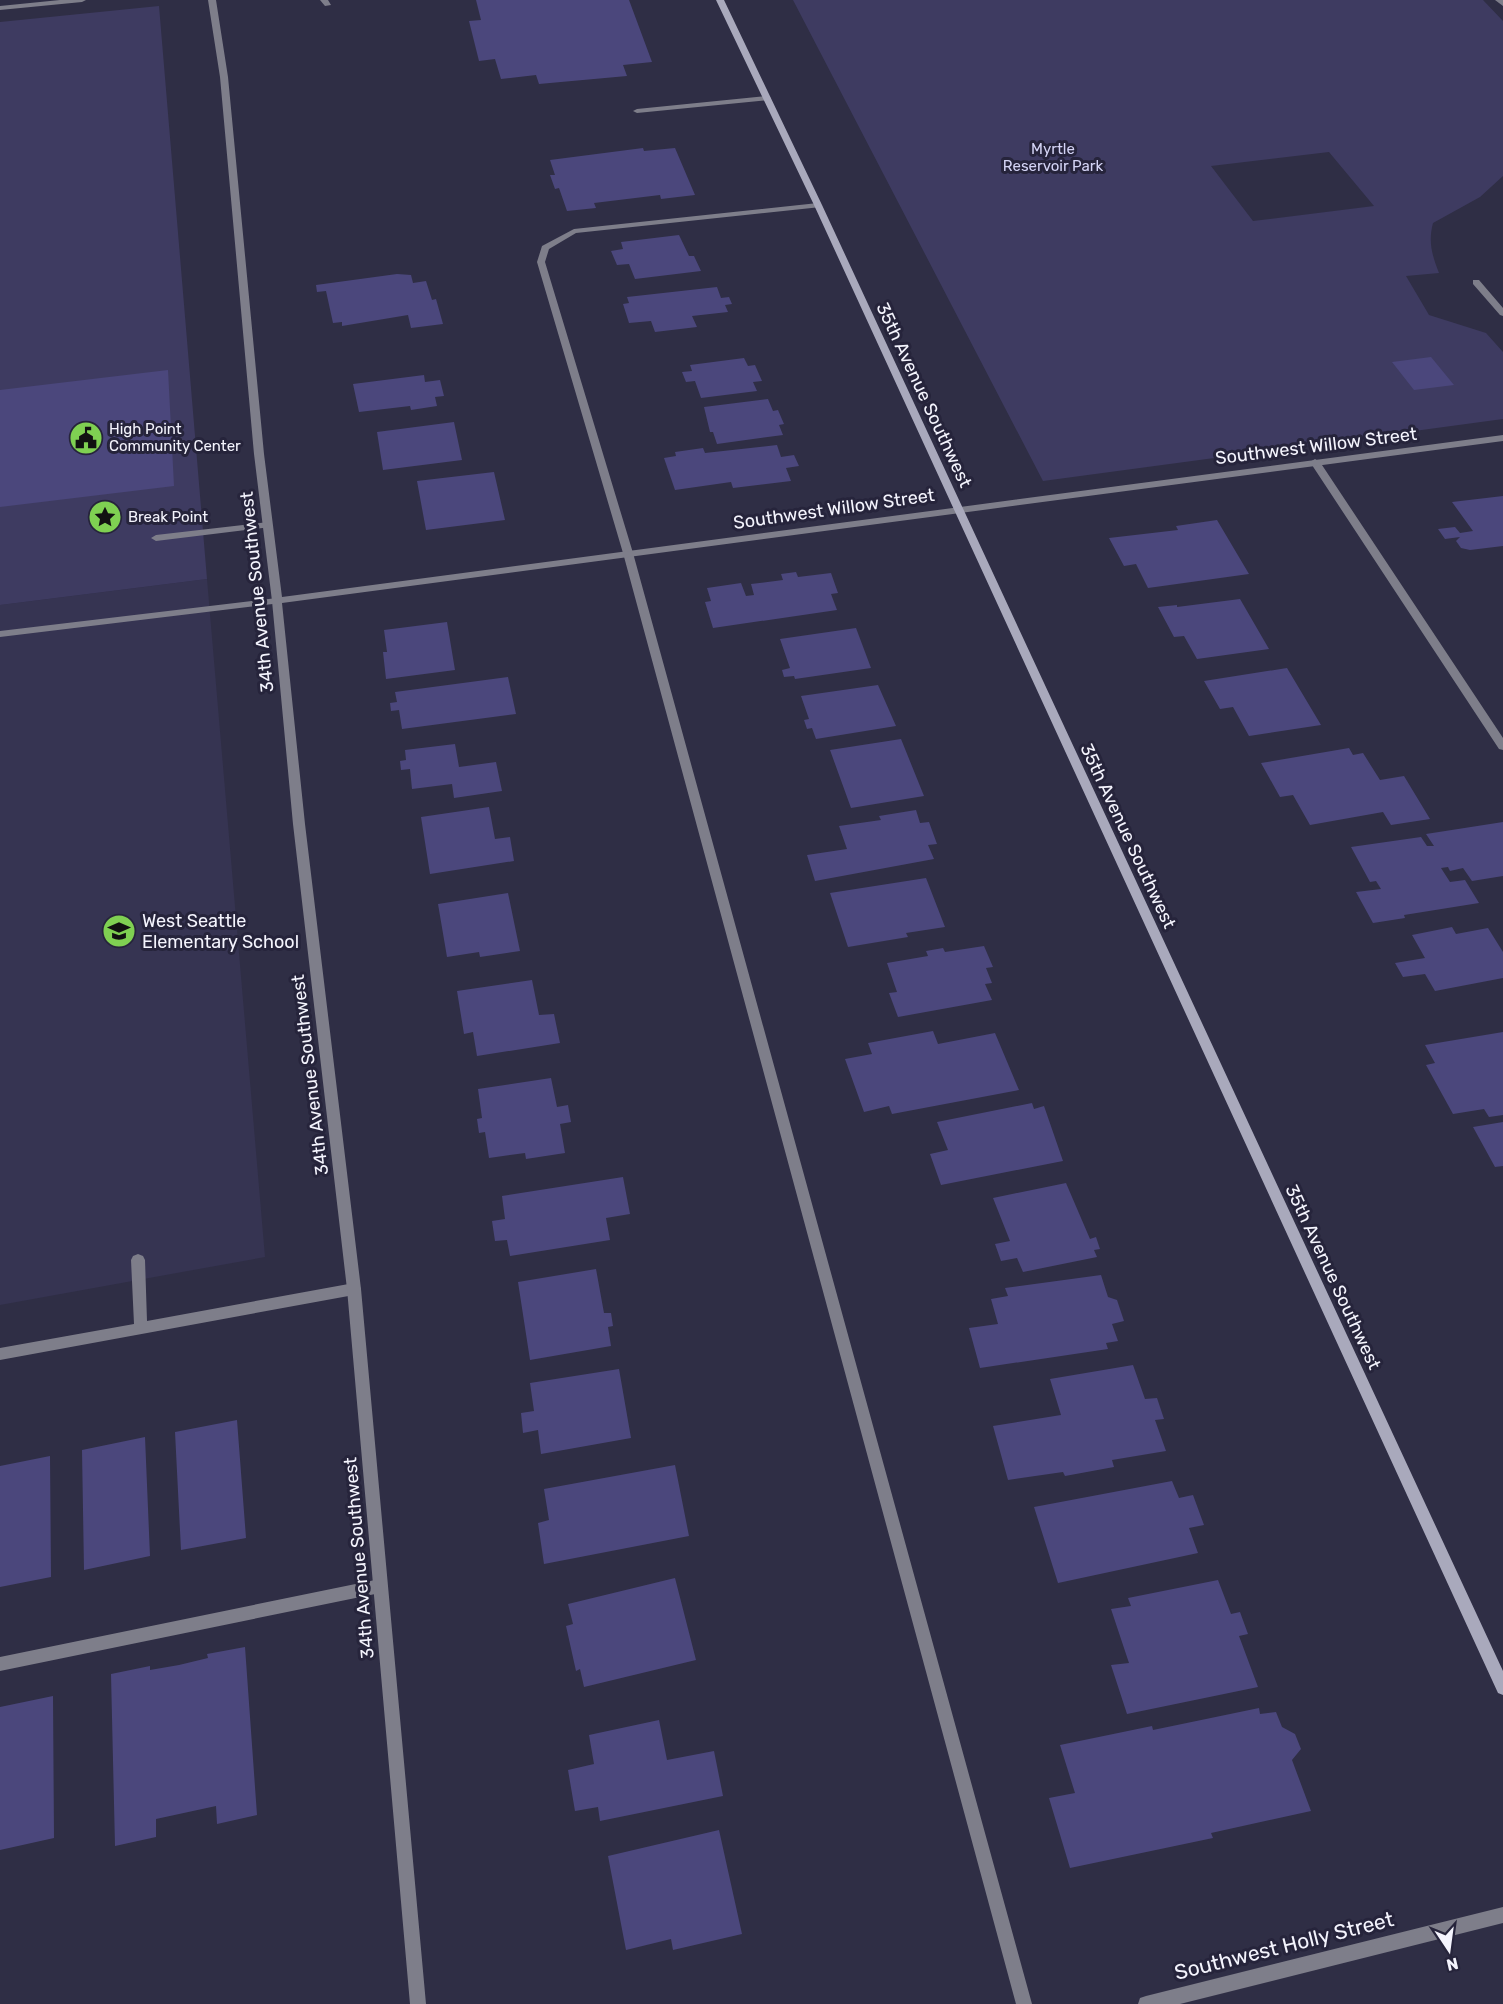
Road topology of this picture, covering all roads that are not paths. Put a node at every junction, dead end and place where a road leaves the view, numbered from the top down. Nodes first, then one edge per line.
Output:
1 (82, 0) edge
2 (212, 0) edge
3 (720, 0) edge
4 (1499, 0) edge
5 (1503, 4) edge
6 (0, 8) edge
7 (767, 98) junction
8 (636, 111) dead end
9 (818, 205) junction
10 (1476, 282) dead end
11 (1503, 313) edge
12 (1503, 438) edge
13 (1314, 462) junction
14 (957, 509) junction
15 (268, 525) junction
16 (156, 538) dead end
17 (628, 553) junction
18 (277, 601) junction
19 (0, 634) edge
20 (1503, 746) edge
21 (138, 1260) dead end
22 (354, 1289) junction
23 (141, 1328) junction
24 (0, 1354) edge
25 (380, 1586) junction
26 (0, 1664) edge
27 (1503, 1688) edge
28 (1503, 1915) edge
29 (418, 2004) edge
30 (1024, 2004) edge
31 (1146, 2004) edge

1 - 6 street
2 - 15 street, 34th Avenue Southwest
3 - 7 main road, 35th Avenue Southwest
4 - 5 street
7 - 8 street
7 - 9 main road, 35th Avenue Southwest
9 - 14 main road, 35th Avenue Southwest
9 - 17 street
10 - 11 street
12 - 13 street, Southwest Willow Street
13 - 14 street, Southwest Willow Street
13 - 20 street
14 - 17 street, Southwest Willow Street
14 - 27 main road, 35th Avenue Southwest
15 - 16 street
15 - 18 street, 34th Avenue Southwest
17 - 18 street, Southwest Willow Street
17 - 30 street
18 - 19 street, Southwest Willow Street
18 - 22 street, 34th Avenue Southwest
21 - 23 street
22 - 23 street
22 - 25 street, 34th Avenue Southwest
23 - 24 street
25 - 26 street
25 - 29 street, 34th Avenue Southwest
28 - 31 street, Southwest Holly Street

